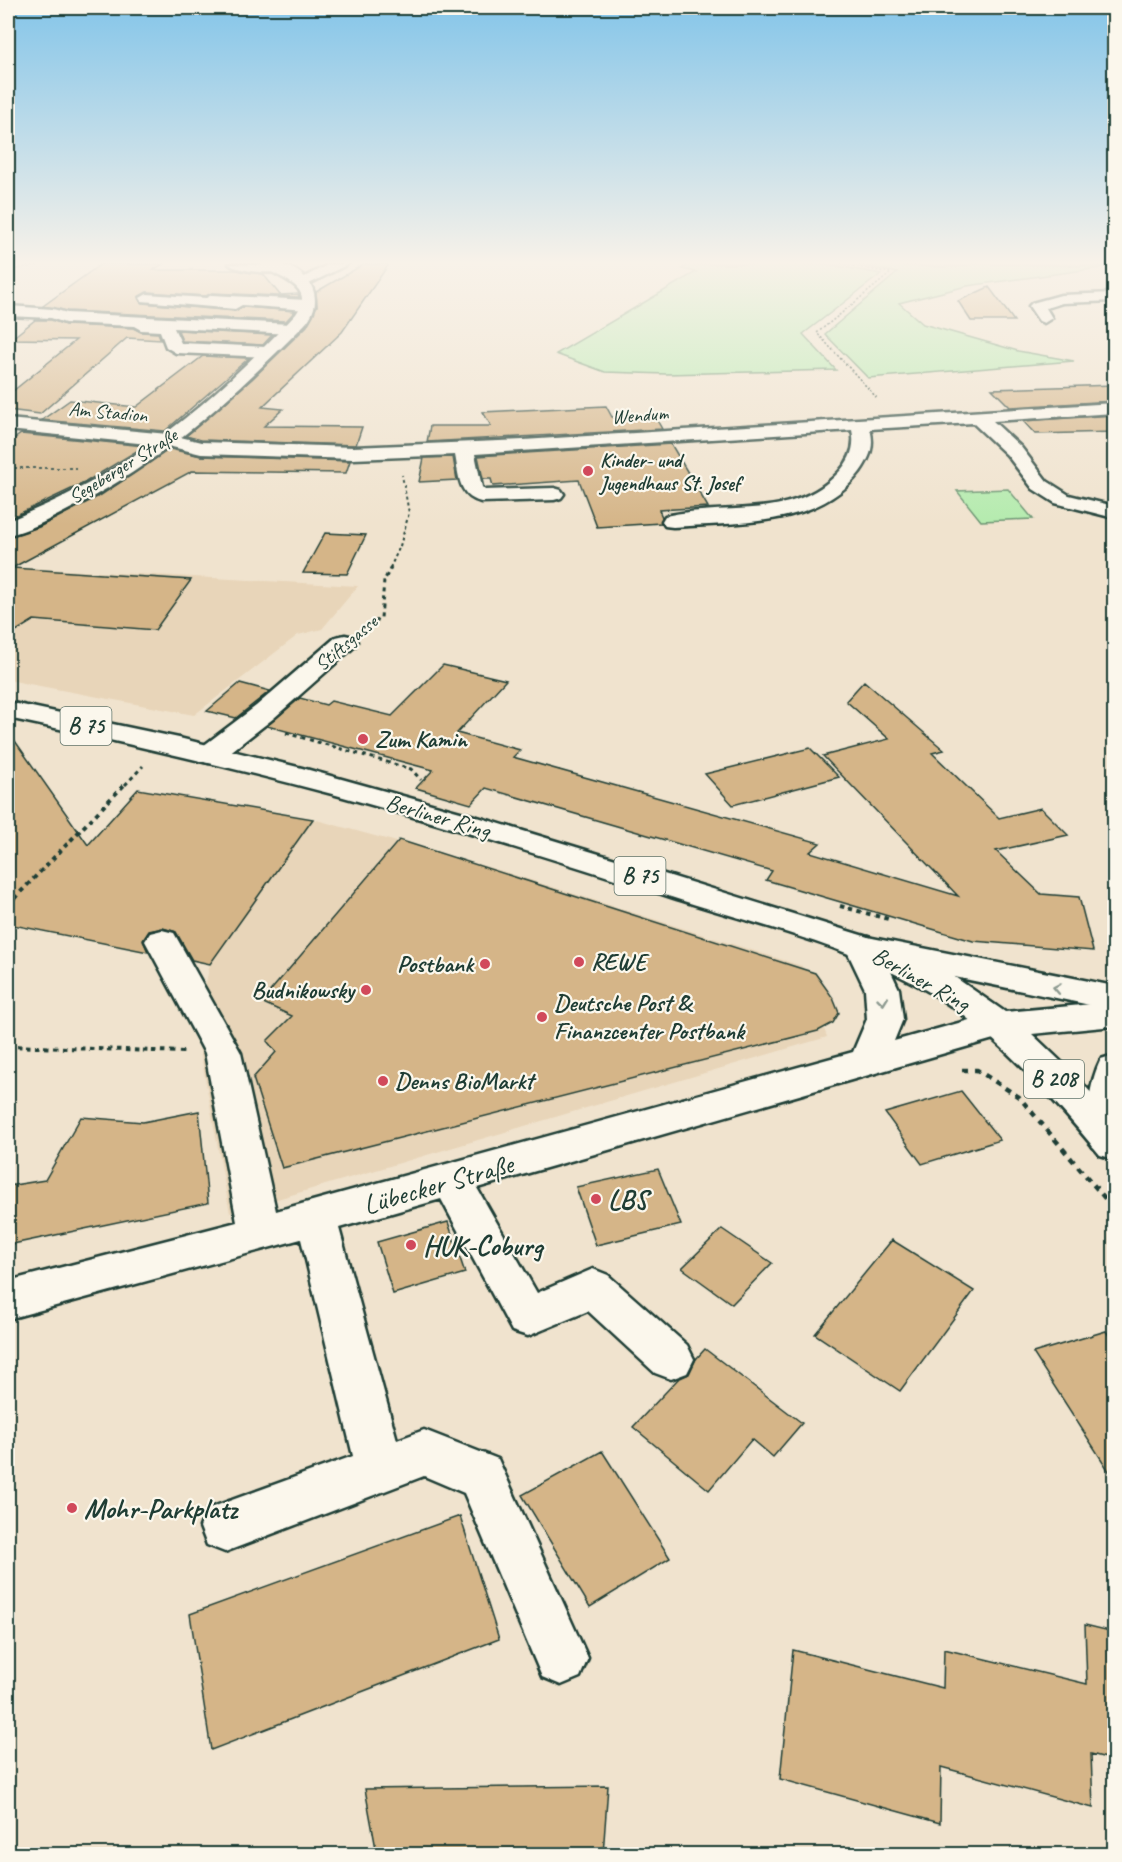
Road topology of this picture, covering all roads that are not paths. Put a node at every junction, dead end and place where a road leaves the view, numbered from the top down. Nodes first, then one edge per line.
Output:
1 (241, 351) edge
2 (266, 352) joint
3 (1114, 408) edge
4 (978, 417) junction
5 (858, 423) junction
6 (8, 425) edge
7 (168, 440) junction
8 (464, 449) junction
9 (554, 494) dead end
10 (1114, 513) edge
11 (673, 521) dead end
12 (8, 530) edge
13 (345, 642) road end
14 (8, 710) edge
15 (209, 755) junction
16 (162, 941) dead end
17 (862, 947) junction
18 (1114, 998) edge
19 (1114, 1014) edge
20 (998, 1025) junction
21 (867, 1064) junction
22 (1114, 1069) edge
23 (1111, 1140) edge
24 (451, 1180) junction
25 (316, 1218) junction
26 (260, 1233) junction
27 (8, 1300) edge
28 (670, 1359) dead end
29 (381, 1470) junction
30 (225, 1527) dead end
31 (561, 1658) dead end

1 - 2 street
2 - 7 street, Segeberger Straße
3 - 4 street, Wendum
4 - 5 street, Wendum
4 - 10 street
5 - 8 street, Wendum
5 - 11 street
6 - 7 street, Am Stadion
7 - 8 street, Wendum
7 - 12 street, Segeberger Straße
8 - 9 street
13 - 15 street, Stiftsgasse
14 - 15 street, Berliner Ring / B 75
15 - 17 street, Berliner Ring / B 75
16 - 26 street
18 -> 17 street, Berliner Ring
17 - 20 street, Berliner Ring / B 75
17 -> 21 street
19 - 20 street, Lübecker Straße
20 - 21 street, Lübecker Straße
20 - 23 street, Berliner Ring / B 208
21 - 24 street, Lübecker Straße
22 - 23 street, Berliner Ring
24 - 25 street, Lübecker Straße
24 - 28 street
25 - 26 street, Lübecker Straße
25 - 29 street
26 - 27 street, Lübecker Straße
29 - 30 street
29 - 31 street

